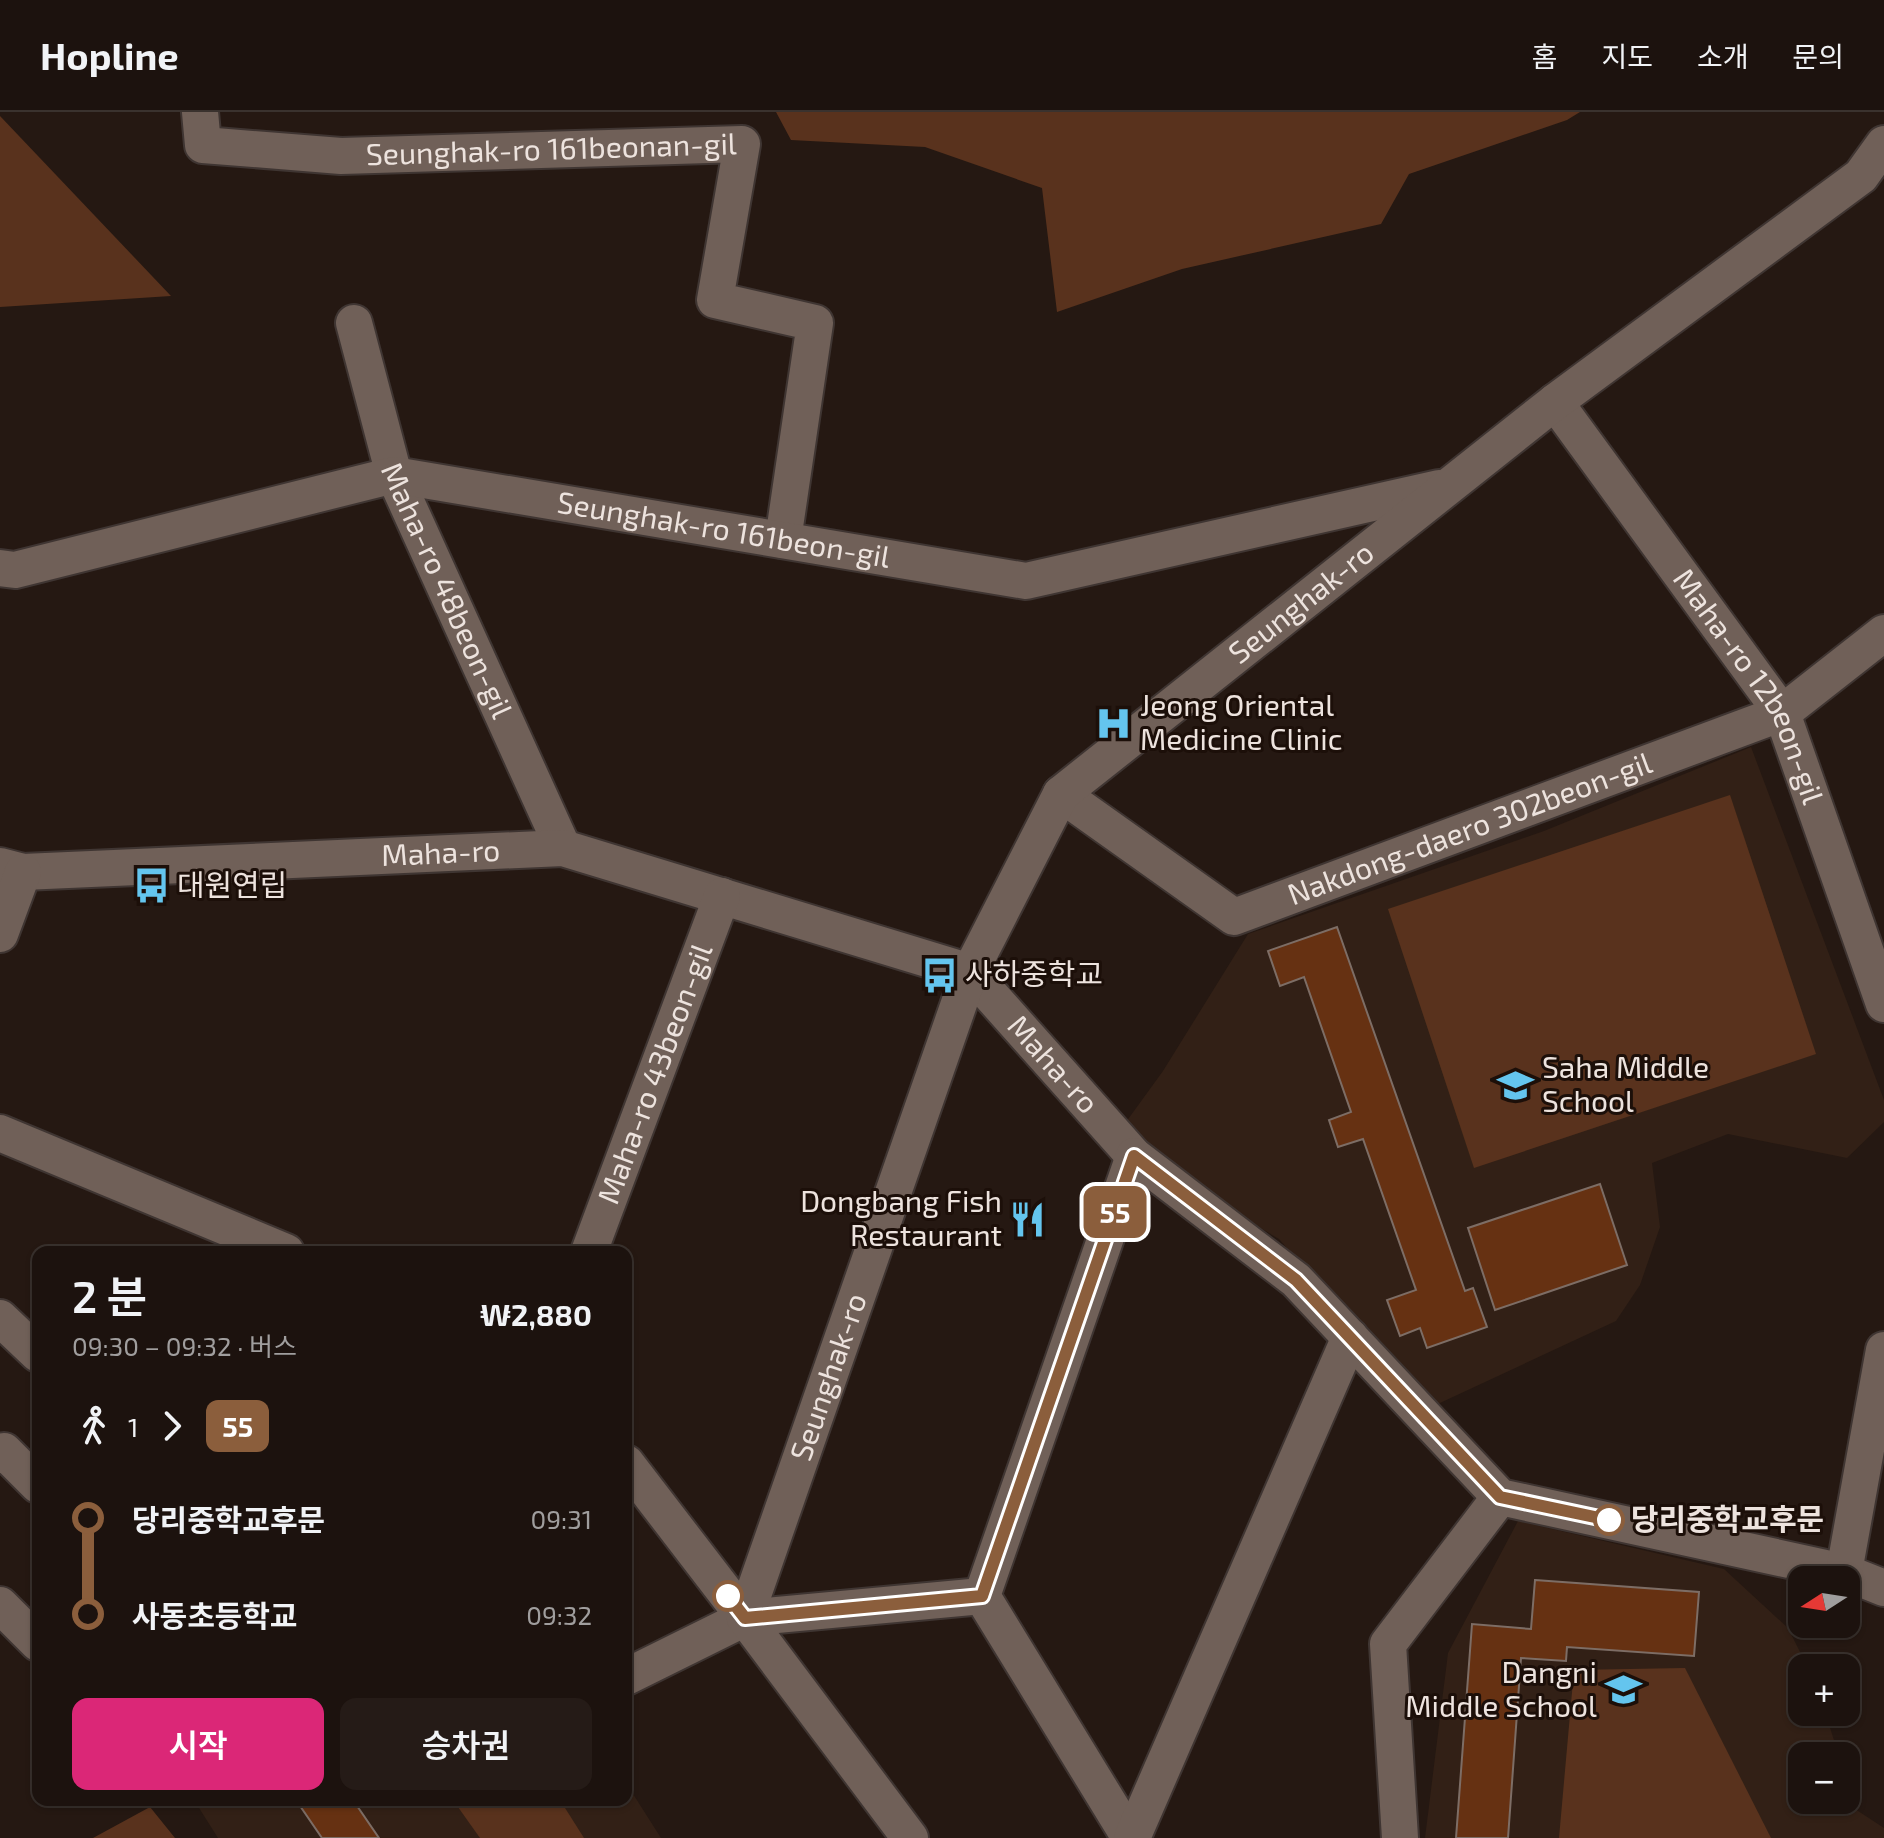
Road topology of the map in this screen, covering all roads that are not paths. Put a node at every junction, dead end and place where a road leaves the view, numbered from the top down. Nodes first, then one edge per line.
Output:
1 (200, 112) edge
2 (1884, 144) edge
3 (1873, 171) edge
4 (354, 323) dead end
5 (1555, 402) junction
6 (394, 475) junction
7 (1449, 486) junction
8 (783, 540) junction
9 (5, 574) edge
10 (1884, 633) edge
11 (1782, 713) junction
12 (1061, 794) junction
13 (563, 848) junction
14 (11, 869) edge
15 (722, 896) junction
16 (0, 934) edge
17 (1879, 966) edge
18 (970, 972) junction
19 (1884, 1004) edge
20 (0, 1133) edge
21 (1134, 1156) junction
22 (272, 1246) edge
23 (591, 1246) edge
24 (0, 1315) edge
25 (32, 1328) edge
26 (1350, 1337) junction
27 (32, 1348) edge
28 (1884, 1350) edge
29 (0, 1455) edge
30 (632, 1471) edge
31 (32, 1479) edge
32 (1500, 1497) junction
33 (1816, 1566) edge
34 (1845, 1566) edge
35 (1860, 1578) edge
36 (1884, 1588) edge
37 (982, 1596) junction
38 (0, 1605) edge
39 (745, 1618) junction
40 (32, 1637) edge
41 (632, 1674) edge
42 (910, 1838) edge
43 (1131, 1838) edge
44 (1400, 1838) edge

1 - 8 street, Seunghak-ro 161beonan-gil
2 - 3 street, Seunghak-ro
3 - 5 street, Seunghak-ro
4 - 6 street, Maha-ro 48beon-gil
5 - 7 street, Seunghak-ro
5 - 11 street, Maha-ro 12beon-gil
6 - 8 street, Seunghak-ro 161beon-gil
6 - 9 street, Seunghak-ro 161beon-gil
6 - 13 street, Maha-ro 48beon-gil
7 - 8 street, Seunghak-ro 161beon-gil
7 - 12 street, Seunghak-ro
10 - 11 street, Nakdong-daero 302beon-gil
11 - 12 street, Nakdong-daero 302beon-gil
11 - 17 street, Maha-ro 12beon-gil
12 - 18 street, Seunghak-ro
13 - 14 street, Maha-ro
13 - 15 street, Maha-ro
14 - 16 street
15 - 18 street, Maha-ro
15 - 23 street, Maha-ro 43beon-gil
17 - 19 street, Maha-ro 12beon-gil
18 - 21 street, Maha-ro
18 - 39 street, Seunghak-ro
20 - 22 street
21 - 26 street, Maha-ro
21 - 37 street
24 - 25 street
24 - 27 street
26 - 32 street, Maha-ro
26 - 43 street
28 - 34 street
29 - 31 street
30 - 39 street
32 - 33 street
32 - 44 street
35 - 36 street
37 - 39 street
37 - 43 street
38 - 40 street
39 - 41 street
39 - 42 street

